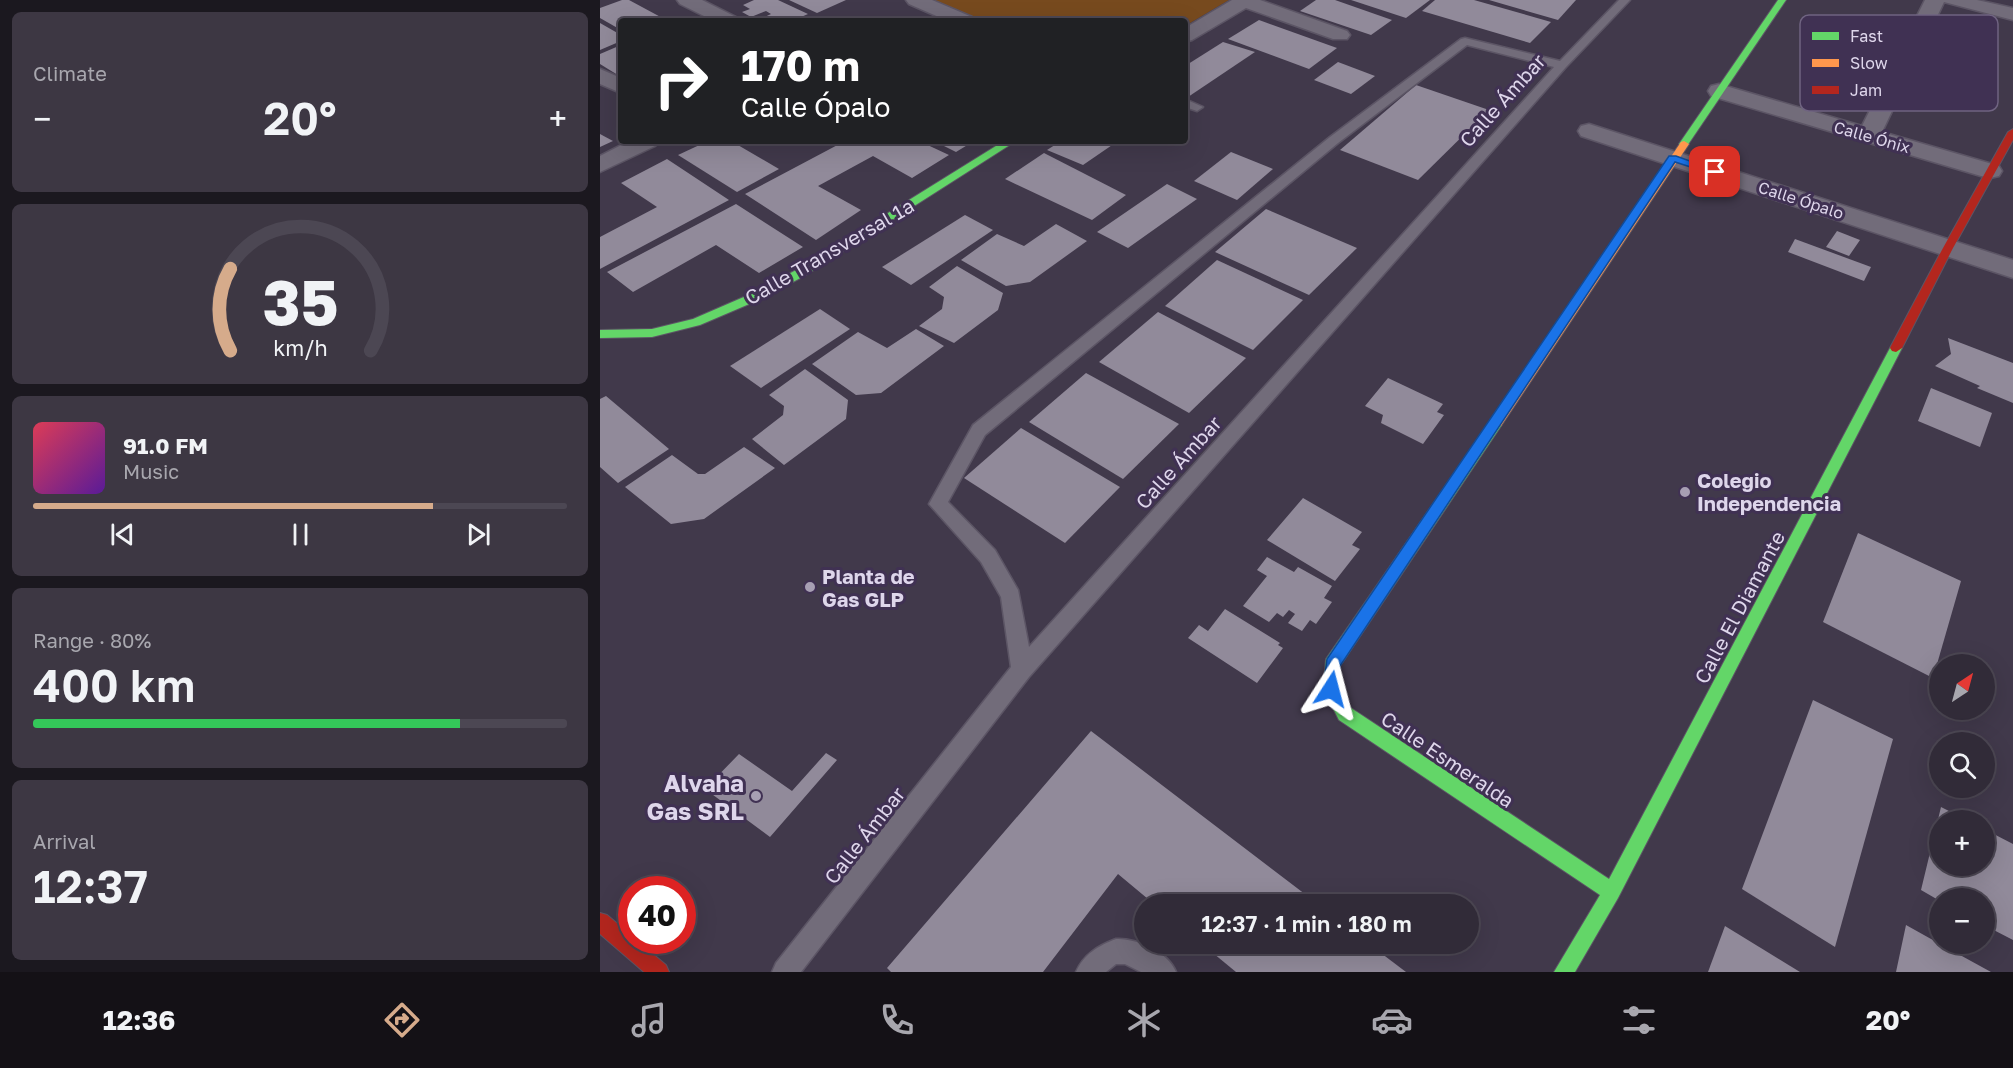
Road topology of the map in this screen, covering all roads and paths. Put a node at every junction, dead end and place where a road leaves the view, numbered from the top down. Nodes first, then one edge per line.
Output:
1 (687, 0) edge
2 (1625, 0) edge
3 (1782, 0) edge
4 (1935, 0) edge
5 (1952, 0) edge
6 (1245, 1) edge
7 (918, 7) edge
8 (2013, 14) edge
9 (1928, 15) edge
10 (723, 18) edge
11 (955, 18) edge
12 (1188, 34) edge
13 (1340, 35) dead end
14 (1562, 65) junction
15 (600, 75) edge
16 (618, 85) edge
17 (1719, 91) junction
18 (1880, 111) edge
19 (1589, 131) dead end
20 (2013, 132) edge
21 (1868, 136) junction
22 (641, 144) edge
23 (1006, 144) edge
24 (1673, 158) junction
25 (600, 165) edge
26 (1990, 171) junction
27 (1948, 248) junction
28 (2013, 269) edge
29 (600, 334) edge
30 (1022, 670) junction
31 (1612, 892) junction
32 (600, 922) edge
33 (658, 972) edge
34 (785, 972) edge
35 (1089, 972) edge
36 (1163, 972) edge
37 (1564, 972) edge

1 - 10 street
2 - 14 lane, Calle Ámbar
3 - 17 street, Calle Esmeralda
4 - 9 street
5 - 8 street
6 - 12 street
6 - 13 street
7 - 11 street
14 - 30 lane, Calle Ámbar
14 - 30 lane
15 - 16 street
17 - 21 street, Calle Ónix
17 - 24 street, Calle Esmeralda
18 - 21 street
19 - 24 street, Calle Ópalo
20 - 26 street, Calle El Diamante
21 - 26 street, Calle Ónix
22 - 25 street
23 - 29 street, Calle Transversal 1a
24 - 27 street, Calle Ópalo
24 - 31 street, Calle Esmeralda
26 - 27 street, Calle El Diamante
27 - 28 street, Calle Ópalo
27 - 31 street, Calle El Diamante
30 - 34 lane, Calle Ámbar
31 - 37 street, Calle El Diamante
32 - 33 street
35 - 36 lane

